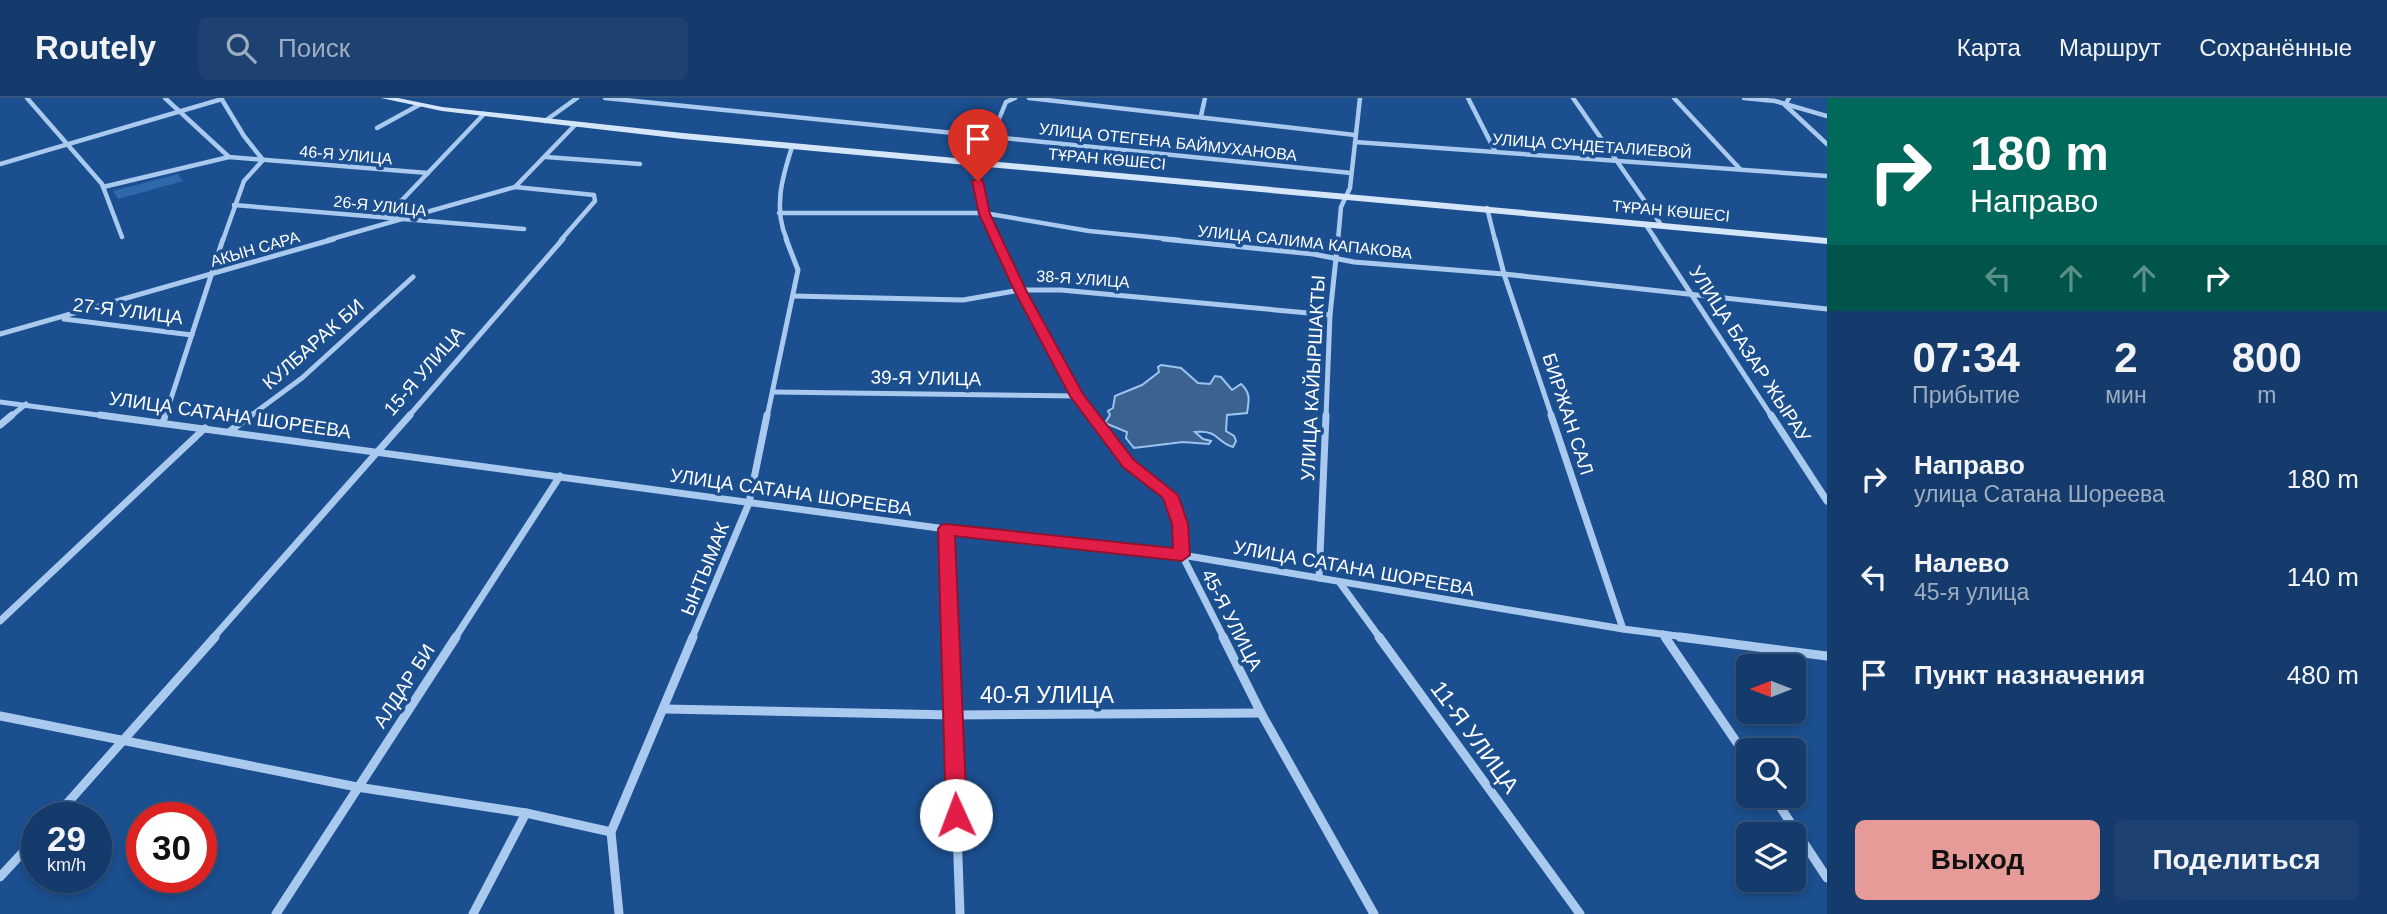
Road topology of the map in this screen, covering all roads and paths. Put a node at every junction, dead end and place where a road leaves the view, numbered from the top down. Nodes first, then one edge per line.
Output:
1 (27, 98) edge
2 (165, 98) edge
3 (222, 98) edge
4 (385, 98) edge
5 (577, 98) edge
6 (606, 98) edge
7 (1015, 98) edge
8 (1029, 98) edge
9 (1089, 98) edge
10 (1205, 98) edge
11 (1360, 98) edge
12 (1468, 98) edge
13 (1573, 98) edge
14 (1674, 98) edge
15 (1744, 98) edge
16 (1789, 98) edge
17 (1086, 104) junction
18 (419, 105) junction
19 (1785, 105) junction
20 (178, 110) junction
21 (484, 114) junction
22 (1200, 116) junction
23 (1827, 116) edge
24 (545, 121) junction
25 (575, 125) junction
26 (377, 128) dead end
27 (992, 136) junction
28 (1355, 138) junction
29 (68, 142) junction
30 (1827, 144) edge
31 (792, 147) junction
32 (1495, 151) junction
33 (229, 157) junction
34 (546, 157) junction
35 (1616, 159) junction
36 (263, 160) junction
37 (977, 163) junction
38 (0, 164) edge
39 (640, 164) dead end
40 (1740, 169) junction
41 (428, 173) junction
42 (1351, 173) junction
43 (1827, 176) edge
44 (103, 187) junction
45 (515, 187) junction
46 (1345, 196) junction
47 (234, 205) junction
48 (1488, 208) junction
49 (779, 214) junction
50 (984, 214) junction
51 (386, 218) junction
52 (396, 220) junction
53 (1646, 225) junction
54 (1662, 226) junction
55 (524, 229) dead end
56 (122, 237) dead end
57 (1827, 241) edge
58 (1336, 258) junction
59 (1504, 274) junction
60 (211, 275) junction
61 (413, 277) dead end
62 (1020, 290) junction
63 (1691, 294) junction
64 (793, 296) junction
65 (1827, 309) edge
66 (1330, 314) junction
67 (60, 318) junction
68 (0, 334) edge
69 (192, 335) junction
70 (774, 392) junction
71 (1077, 396) junction
72 (0, 402) edge
73 (26, 404) junction
74 (163, 423) junction
75 (0, 425) edge
76 (205, 429) junction
77 (230, 431) junction
78 (379, 451) junction
79 (560, 476) junction
80 (1827, 501) edge
81 (749, 503) junction
82 (946, 529) junction
83 (1182, 555) junction
84 (1319, 578) junction
85 (1340, 583) junction
86 (0, 621) edge
87 (1623, 629) junction
88 (1663, 634) junction
89 (1827, 656) edge
90 (665, 709) junction
91 (1261, 713) junction
92 (953, 715) junction
93 (0, 716) edge
94 (124, 741) junction
95 (1736, 741) edge
96 (357, 787) junction
97 (69, 802) edge
98 (1781, 808) edge
99 (526, 813) junction
100 (611, 832) junction
101 (21, 854) edge
102 (0, 877) edge
103 (1827, 878) edge
104 (276, 914) edge
105 (473, 914) edge
106 (620, 914) edge
107 (960, 914) edge
108 (1374, 914) edge
109 (1580, 914) edge

1 - 29 street
2 - 20 street
3 - 20 street
3 - 36 street
4 - 18 street, ТҰРАН КӨШЕСІ
5 - 24 street
6 - 27 street, УЛИЦА ОТЕГЕНА БАЙМУХАНОВА
7 - 27 street
8 - 17 street, УЛИЦА СУНДЕТАЛИЕВОЙ
9 - 17 street
10 - 22 street
11 - 28 street, УЛИЦА КАЙЫРШАКТЫ
12 - 32 street
13 - 35 street
14 - 40 street
15 - 19 street
16 - 19 street
17 - 22 street, УЛИЦА СУНДЕТАЛИЕВОЙ
18 - 21 street, ТҰРАН КӨШЕСІ
18 - 26 street
19 - 23 street
19 - 30 street
20 - 29 street
20 - 33 street
21 - 24 street, ТҰРАН КӨШЕСІ
21 - 41 street
22 - 28 street, УЛИЦА СУНДЕТАЛИЕВОЙ
24 - 25 street, ТҰРАН КӨШЕСІ
25 - 31 street, ТҰРАН КӨШЕСІ
25 - 34 street
27 - 37 street
27 - 42 street, УЛИЦА ОТЕГЕНА БАЙМУХАНОВА
28 - 32 street, УЛИЦА СУНДЕТАЛИЕВОЙ
28 - 42 street, УЛИЦА КАЙЫРШАКТЫ
29 - 38 street
29 - 44 street
31 - 37 street, ТҰРАН КӨШЕСІ
31 - 49 street, ЫНТЫМАК
32 - 35 street, УЛИЦА СУНДЕТАЛИЕВОЙ
33 - 36 street, 46-Я УЛИЦА
33 - 44 street, 46-Я УЛИЦА
34 - 39 street
34 - 45 street
35 - 40 street, УЛИЦА СУНДЕТАЛИЕВОЙ
35 - 54 street
36 - 41 street, 46-Я УЛИЦА
36 - 47 street
37 - 46 street, ТҰРАН КӨШЕСІ
37 - 50 street, 45-Я УЛИЦА
40 - 43 street, УЛИЦА СУНДЕТАЛИЕВОЙ
41 - 51 street
42 - 46 street, УЛИЦА КАЙЫРШАКТЫ
44 - 56 street
45 - 52 street, АКЫН САРА
45 - 78 street, 15-Я УЛИЦА
46 - 48 street, ТҰРАН КӨШЕСІ
46 - 58 street, УЛИЦА КАЙЫРШАКТЫ
47 - 51 street, 26-Я УЛИЦА
47 - 60 street
48 - 53 street, ТҰРАН КӨШЕСІ
48 - 59 street, БИРЖАН САЛ
49 - 50 street, УЛИЦА САЛИМА КАПАКОВА
49 - 64 street, ЫНТЫМАК
50 - 58 street, УЛИЦА САЛИМА КАПАКОВА
50 - 62 street, 45-Я УЛИЦА
51 - 52 street, 26-Я УЛИЦА
52 - 55 street, 26-Я УЛИЦА
52 - 60 street, АКЫН САРА
53 - 54 street, ТҰРАН КӨШЕСІ
53 - 63 street, УЛИЦА БАЗАР ЖЫРАУ
54 - 57 street, ТҰРАН КӨШЕСІ
58 - 59 street, УЛИЦА САЛИМА КАПАКОВА
58 - 66 street, УЛИЦА КАЙЫРШАКТЫ
59 - 63 street, УЛИЦА САЛИМА КАПАКОВА
59 - 87 street, БИРЖАН САЛ
60 - 67 street, АКЫН САРА
60 - 69 street
61 - 77 street, КУЛБАРАК БИ
62 - 64 street, 38-Я УЛИЦА
62 - 66 street, 38-Я УЛИЦА
62 - 71 street, 45-Я УЛИЦА
63 - 65 street, УЛИЦА САЛИМА КАПАКОВА
63 - 80 street, УЛИЦА БАЗАР ЖЫРАУ
64 - 70 street, ЫНТЫМАК
66 - 84 street, УЛИЦА КАЙЫРШАКТЫ
67 - 68 street, АКЫН САРА
67 - 69 street, 27-Я УЛИЦА
69 - 74 street
70 - 71 street, 39-Я УЛИЦА
70 - 81 street, ЫНТЫМАК
71 - 83 street, 45-Я УЛИЦА
72 - 73 street, УЛИЦА САТАНА ШОРЕЕВА
73 - 74 street, УЛИЦА САТАНА ШОРЕЕВА
73 - 75 street
74 - 76 street, УЛИЦА САТАНА ШОРЕЕВА
76 - 77 street, УЛИЦА САТАНА ШОРЕЕВА
76 - 86 street
77 - 78 street, УЛИЦА САТАНА ШОРЕЕВА
78 - 79 street, УЛИЦА САТАНА ШОРЕЕВА
78 - 94 street, 15-Я УЛИЦА
79 - 81 street, УЛИЦА САТАНА ШОРЕЕВА
79 - 96 street, АЛДАР БИ
81 - 82 street, УЛИЦА САТАНА ШОРЕЕВА
81 - 90 street, ЫНТЫМАК
82 - 83 street, УЛИЦА САТАНА ШОРЕЕВА
82 - 92 street
83 - 84 street, УЛИЦА САТАНА ШОРЕЕВА
83 - 91 street, 45-Я УЛИЦА
84 - 85 street, УЛИЦА САТАНА ШОРЕЕВА
85 - 87 street, УЛИЦА САТАНА ШОРЕЕВА
85 - 109 street, 11-Я УЛИЦА
87 - 88 street, УЛИЦА САТАНА ШОРЕЕВА
88 - 89 street, УЛИЦА САТАНА ШОРЕЕВА
88 - 95 street
90 - 92 street, 40-Я УЛИЦА
90 - 100 street, ЫНТЫМАК
91 - 92 street, 40-Я УЛИЦА
91 - 108 street, 45-Я УЛИЦА
92 - 107 street
93 - 94 street
94 - 96 street
94 - 97 street, 15-Я УЛИЦА
96 - 99 street
96 - 104 street, АЛДАР БИ
98 - 103 street
99 - 100 street
99 - 105 street
100 - 106 street, ЫНТЫМАК
101 - 102 street

